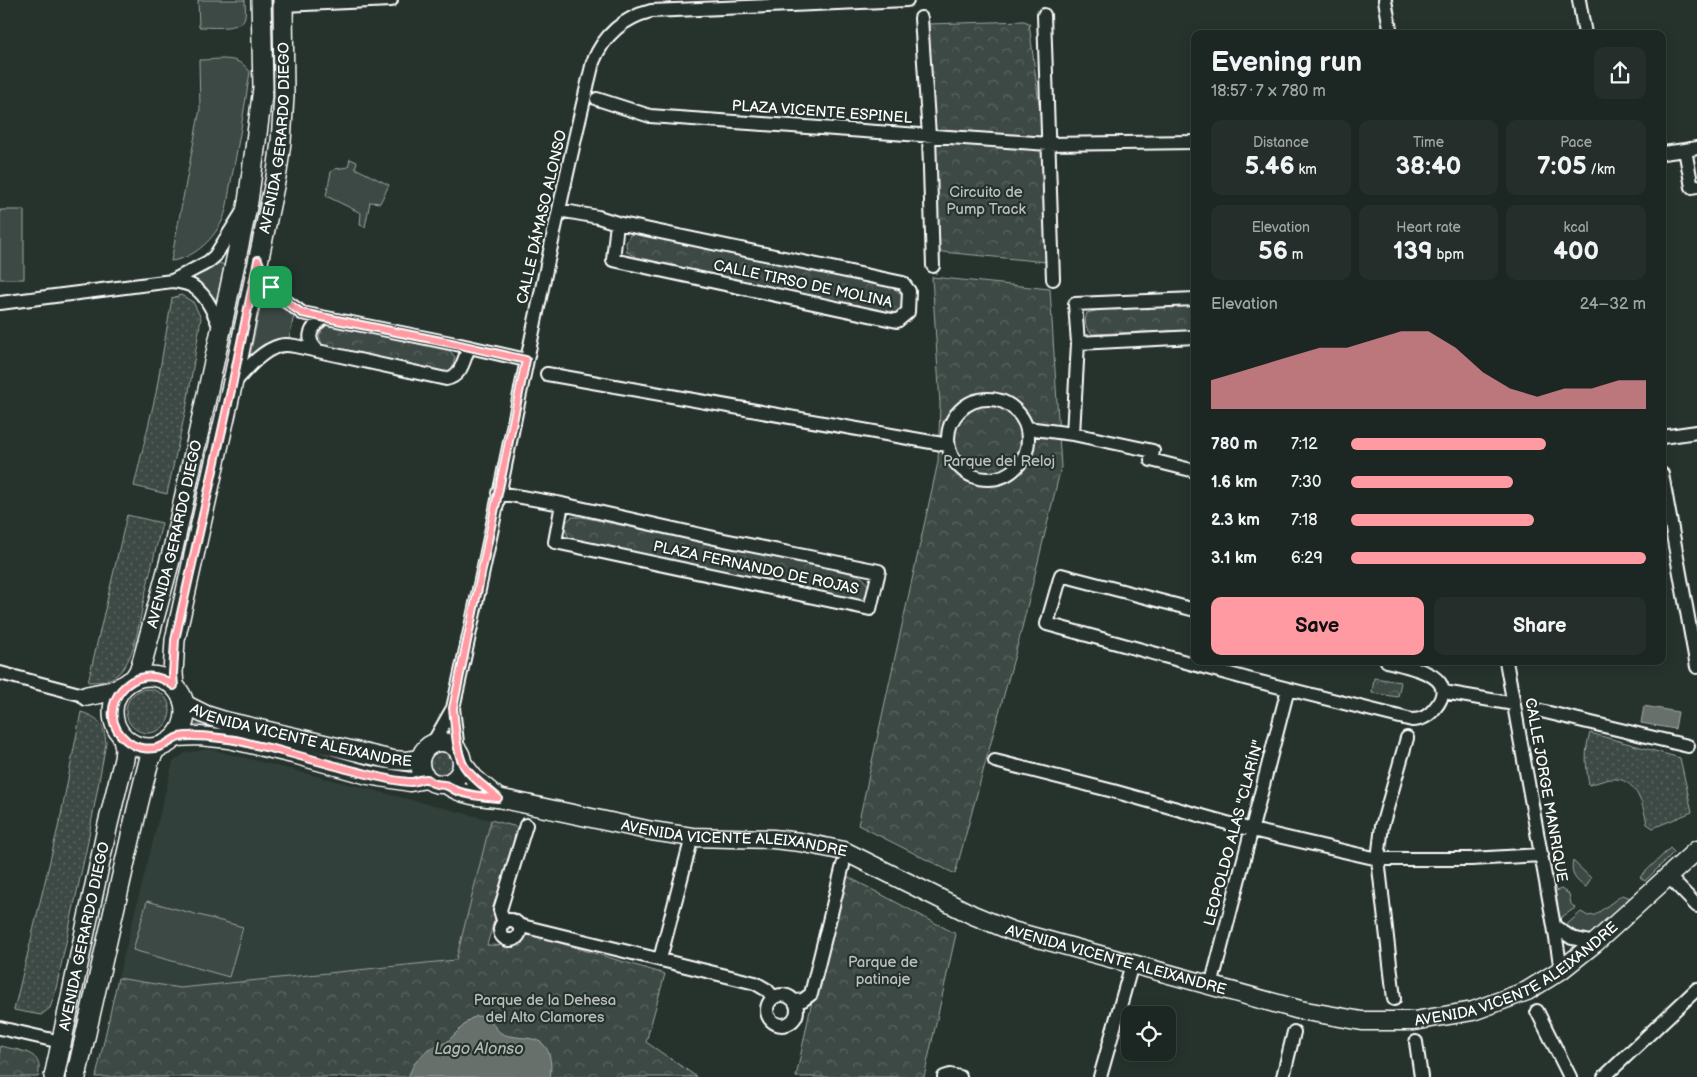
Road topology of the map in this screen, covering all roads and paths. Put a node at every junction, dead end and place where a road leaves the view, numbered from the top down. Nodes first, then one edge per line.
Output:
1 (261, 0) edge
2 (391, 0) edge
3 (907, 0) edge
4 (1385, 0) edge
5 (1579, 0) edge
6 (283, 2) edge
7 (1044, 14) dead end
8 (921, 18) dead end
9 (1390, 30) edge
10 (1584, 30) edge
11 (597, 99) dead end
12 (929, 136) junction
13 (1191, 142) edge
14 (1048, 144) junction
15 (1691, 149) edge
16 (1666, 152) edge
17 (1697, 186) edge
18 (248, 202) junction
19 (560, 210) junction
20 (617, 223) junction
21 (258, 260) junction
22 (933, 266) dead end
23 (1053, 279) dead end
24 (172, 281) junction
25 (1191, 299) edge
26 (0, 303) edge
27 (323, 318) junction
28 (222, 330) junction
29 (1191, 337) edge
30 (1078, 343) junction
31 (469, 347) junction
32 (318, 351) junction
33 (526, 360) junction
34 (547, 374) dead end
35 (232, 386) junction
36 (1027, 428) junction
37 (1697, 432) edge
38 (1073, 434) junction
39 (1666, 436) edge
40 (948, 445) junction
41 (1191, 470) edge
42 (498, 492) junction
43 (1666, 496) edge
44 (562, 504) junction
45 (1191, 609) edge
46 (1191, 663) edge
47 (1199, 665) edge
48 (1401, 665) edge
49 (1507, 665) edge
50 (1697, 667) edge
51 (0, 673) edge
52 (130, 682) junction
53 (174, 686) junction
54 (1288, 689) junction
55 (1444, 692) junction
56 (87, 696) junction
57 (184, 704) junction
58 (1514, 704) junction
59 (453, 708) junction
60 (1537, 710) dead end
61 (114, 721) junction
62 (175, 737) junction
63 (124, 738) junction
64 (1407, 738) dead end
65 (433, 743) junction
66 (1688, 746) dead end
67 (156, 748) junction
68 (460, 757) junction
69 (420, 759) junction
70 (995, 761) dead end
71 (426, 779) junction
72 (446, 784) junction
73 (498, 798) junction
74 (526, 825) dead end
75 (1252, 830) junction
76 (692, 837) junction
77 (1697, 850) edge
78 (1542, 855) junction
79 (1378, 859) junction
80 (843, 865) dead end
81 (1668, 876) junction
82 (1697, 906) edge
83 (504, 923) junction
84 (518, 925) junction
85 (1554, 926) junction
86 (1595, 943) junction
87 (660, 959) junction
88 (1132, 964) junction
89 (1561, 970) junction
90 (1211, 986) junction
91 (1697, 989) edge
92 (773, 997) junction
93 (1394, 999) dead end
94 (796, 1001) junction
95 (1537, 1011) dead end
96 (0, 1028) edge
97 (1294, 1032) dead end
98 (61, 1042) junction
99 (1416, 1042) dead end
100 (54, 1077) edge
101 (76, 1077) edge
102 (944, 1077) edge
103 (960, 1077) edge
104 (1100, 1077) edge
105 (1283, 1077) edge
106 (1421, 1077) edge
107 (1570, 1077) edge
108 (1604, 1077) edge

1 - 18 main road, AVENIDA GERARDO DIEGO
2 - 6 street
3 - 19 street, CALLE DÁMASO ALONSO
4 - 9 street
5 - 10 street
6 - 21 main road, AVENIDA GERARDO DIEGO
7 - 14 street
8 - 12 street
11 - 12 street, PLAZA VICENTE ESPINEL
12 - 14 street, PLAZA VICENTE ESPINEL
12 - 22 street
13 - 14 street, PLAZA VICENTE ESPINEL
14 - 23 street
15 - 16 street
15 - 17 street
18 - 24 street
18 - 28 main road, AVENIDA GERARDO DIEGO
19 - 20 street, CALLE TIRSO DE MOLINA
19 - 33 street, CALLE DÁMASO ALONSO
20 - 20 street, CALLE TIRSO DE MOLINA
21 - 27 street
21 - 35 main road, AVENIDA GERARDO DIEGO
24 - 26 street
24 - 28 street
25 - 30 street
27 - 31 street
27 - 32 street
28 - 52 main road, AVENIDA GERARDO DIEGO
29 - 30 street
30 - 38 street
31 - 32 street
31 - 33 street
32 - 35 street
33 - 42 street, CALLE DÁMASO ALONSO
34 - 40 street
35 - 53 main road, AVENIDA GERARDO DIEGO
36 - 38 street
36 - 40 street
36 - 40 street
37 - 39 street
38 - 41 street
42 - 44 street, PLAZA FERNANDO DE ROJAS
42 - 59 street, CALLE DÁMASO ALONSO
43 - 50 street
44 - 44 street, PLAZA FERNANDO DE ROJAS
45 - 46 street
47 - 54 street
48 - 55 street
49 - 58 street, CALLE JORGE MANRIQUE
51 - 56 street
52 - 53 main road
52 - 56 main road
52 - 61 main road
53 - 57 main road
54 - 55 street
54 - 75 street, LEOPOLDO ALAS "CLARÍN"
55 - 58 street
56 - 61 main road
57 - 62 main road
57 - 69 street, AVENIDA VICENTE ALEIXANDRE
58 - 78 street, CALLE JORGE MANRIQUE
59 - 65 street, CALLE DÁMASO ALONSO
59 - 68 street, CALLE DÁMASO ALONSO
60 - 66 street
61 - 63 main road
62 - 67 main road
62 - 71 street, AVENIDA VICENTE ALEIXANDRE
63 - 67 main road
63 - 98 main road, AVENIDA GERARDO DIEGO
64 - 79 street
65 - 68 street
65 - 69 street
67 - 101 main road, AVENIDA GERARDO DIEGO
68 - 72 street
68 - 73 street, AVENIDA VICENTE ALEIXANDRE
69 - 71 street
70 - 75 street
71 - 72 street
72 - 73 street, AVENIDA VICENTE ALEIXANDRE
73 - 76 street, AVENIDA VICENTE ALEIXANDRE
74 - 83 street
75 - 79 street
75 - 90 street, LEOPOLDO ALAS "CLARÍN"
76 - 87 street
76 - 88 street, AVENIDA VICENTE ALEIXANDRE
77 - 81 street, AVENIDA VICENTE ALEIXANDRE
78 - 79 street
78 - 85 street, CALLE JORGE MANRIQUE
79 - 93 street
80 - 94 street
81 - 82 street
81 - 86 street, AVENIDA VICENTE ALEIXANDRE
83 - 84 street
83 - 84 street
84 - 87 street
85 - 86 street
85 - 89 street, CALLE JORGE MANRIQUE
86 - 89 street, AVENIDA VICENTE ALEIXANDRE
87 - 92 street
88 - 90 street, AVENIDA VICENTE ALEIXANDRE
88 - 104 street
89 - 90 street, AVENIDA VICENTE ALEIXANDRE
91 - 108 street
92 - 94 street
92 - 94 street
95 - 107 street
96 - 98 street
97 - 105 street
98 - 100 main road, AVENIDA GERARDO DIEGO
99 - 106 street
102 - 103 street

